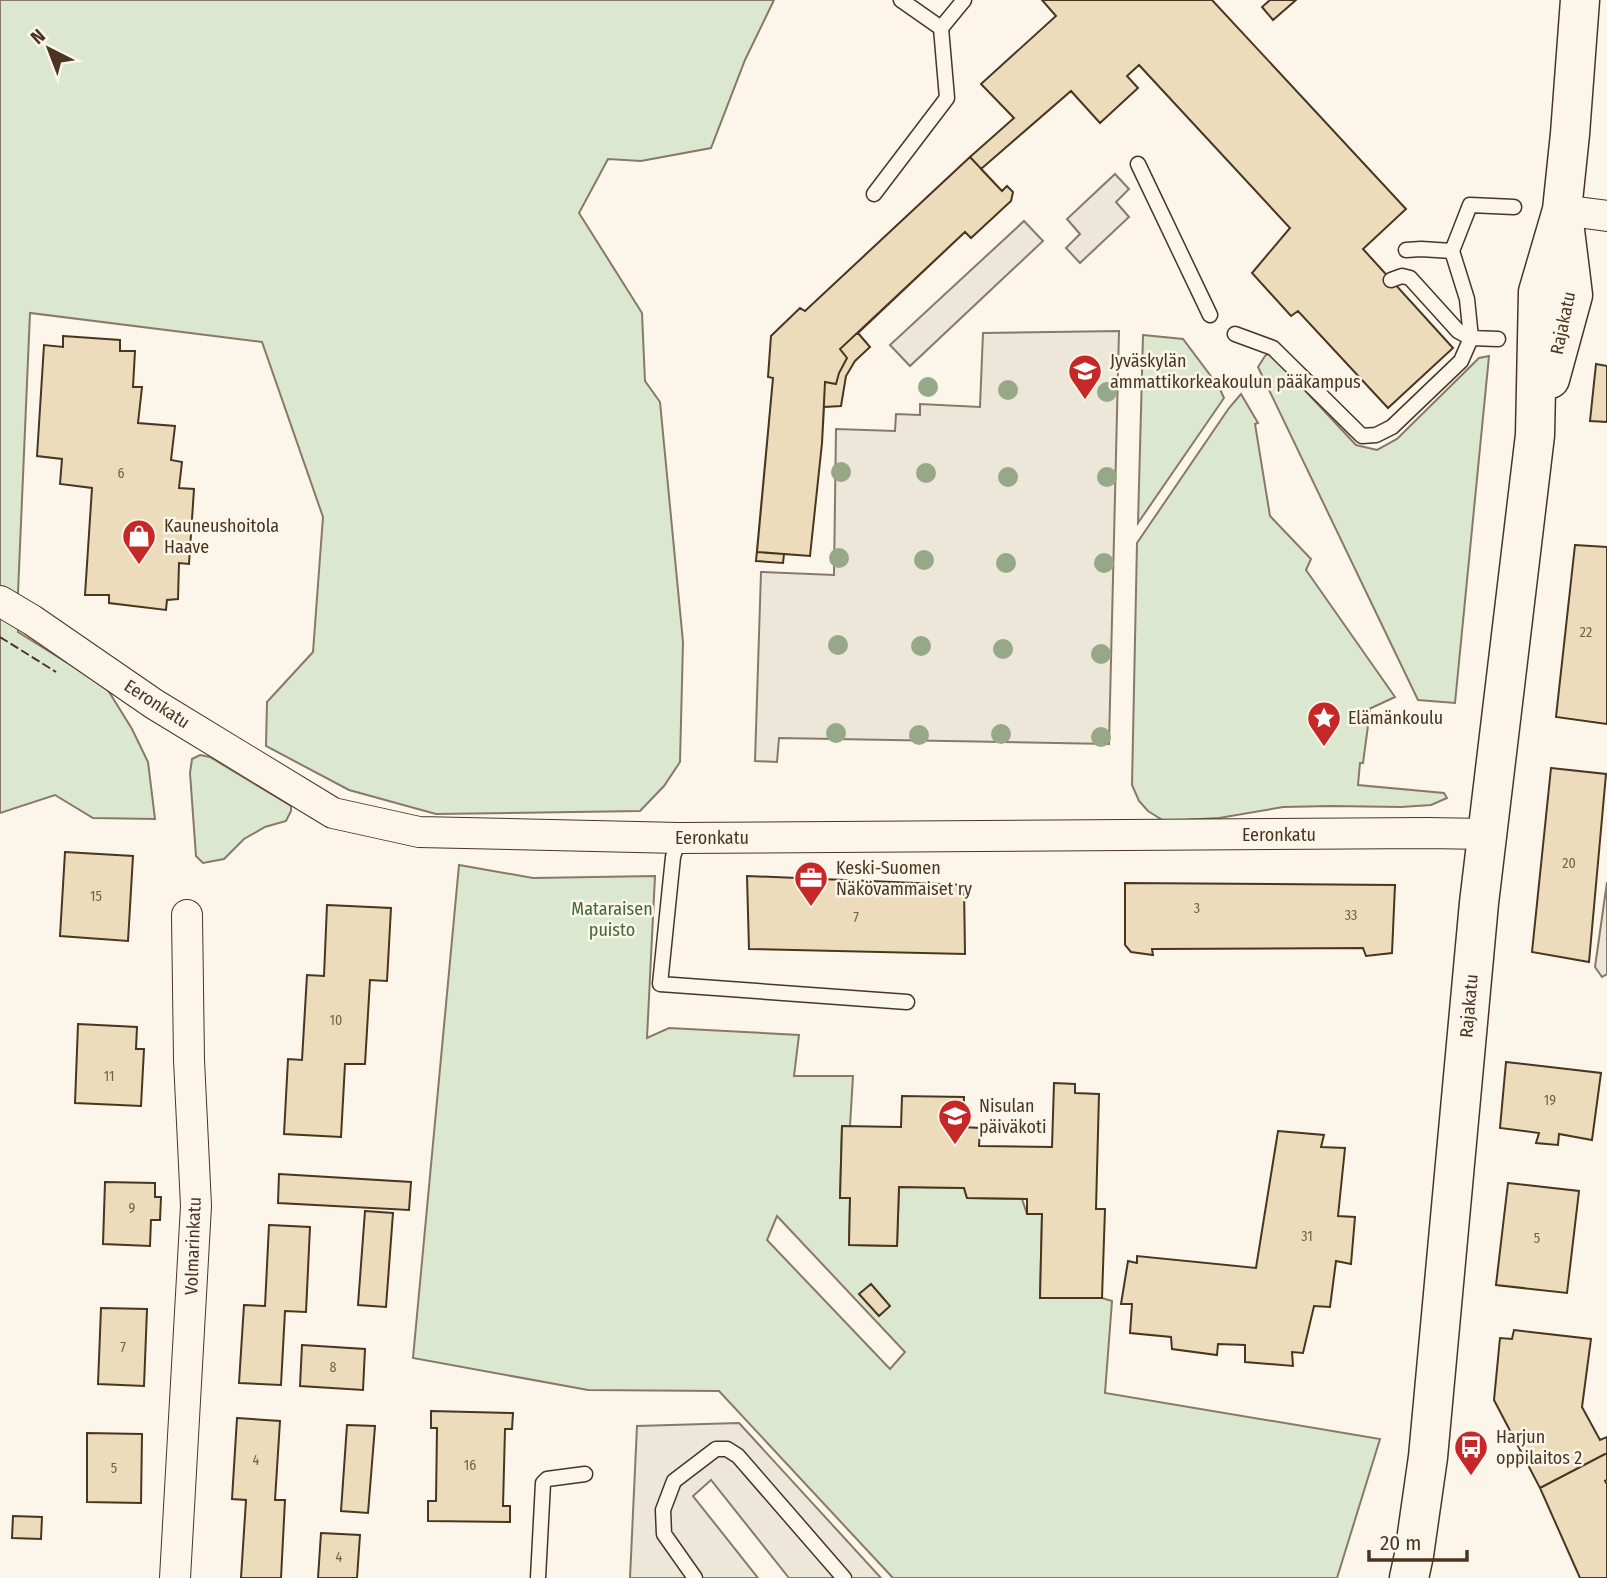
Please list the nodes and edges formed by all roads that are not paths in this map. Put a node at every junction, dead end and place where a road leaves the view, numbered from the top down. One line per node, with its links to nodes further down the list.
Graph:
1 (901, 0): 4 (lane)
2 (964, 0): 4 (lane)
3 (1580, 0): 8 (main road, Rajakatu)
4 (942, 28): 6 (lane)
5 (1138, 164): 13 (lane)
6 (874, 194)
7 (1514, 208): 11 (lane)
8 (1562, 210): 9 (street); 18 (main road, Rajakatu)
9 (1607, 216)
10 (1406, 250): 11 (lane)
11 (1452, 251): 15 (lane)
12 (1391, 280): 15 (lane)
13 (1210, 315)
14 (1235, 334): 15 (lane)
15 (1471, 338): 16 (lane)
16 (1498, 339)
17 (0, 601): 19 (street, Eeronkatu)
18 (1487, 834): 19 (street, Eeronkatu); 27 (main road, Rajakatu)
19 (679, 838): 21 (lane)
20 (187, 915): 23 (street, Volmarinkatu)
21 (907, 1002)
22 (585, 1474): 24 (lane)
23 (175, 1578)
24 (538, 1578)
25 (695, 1578): 26 (lane)
26 (844, 1578)
27 (1409, 1578)

